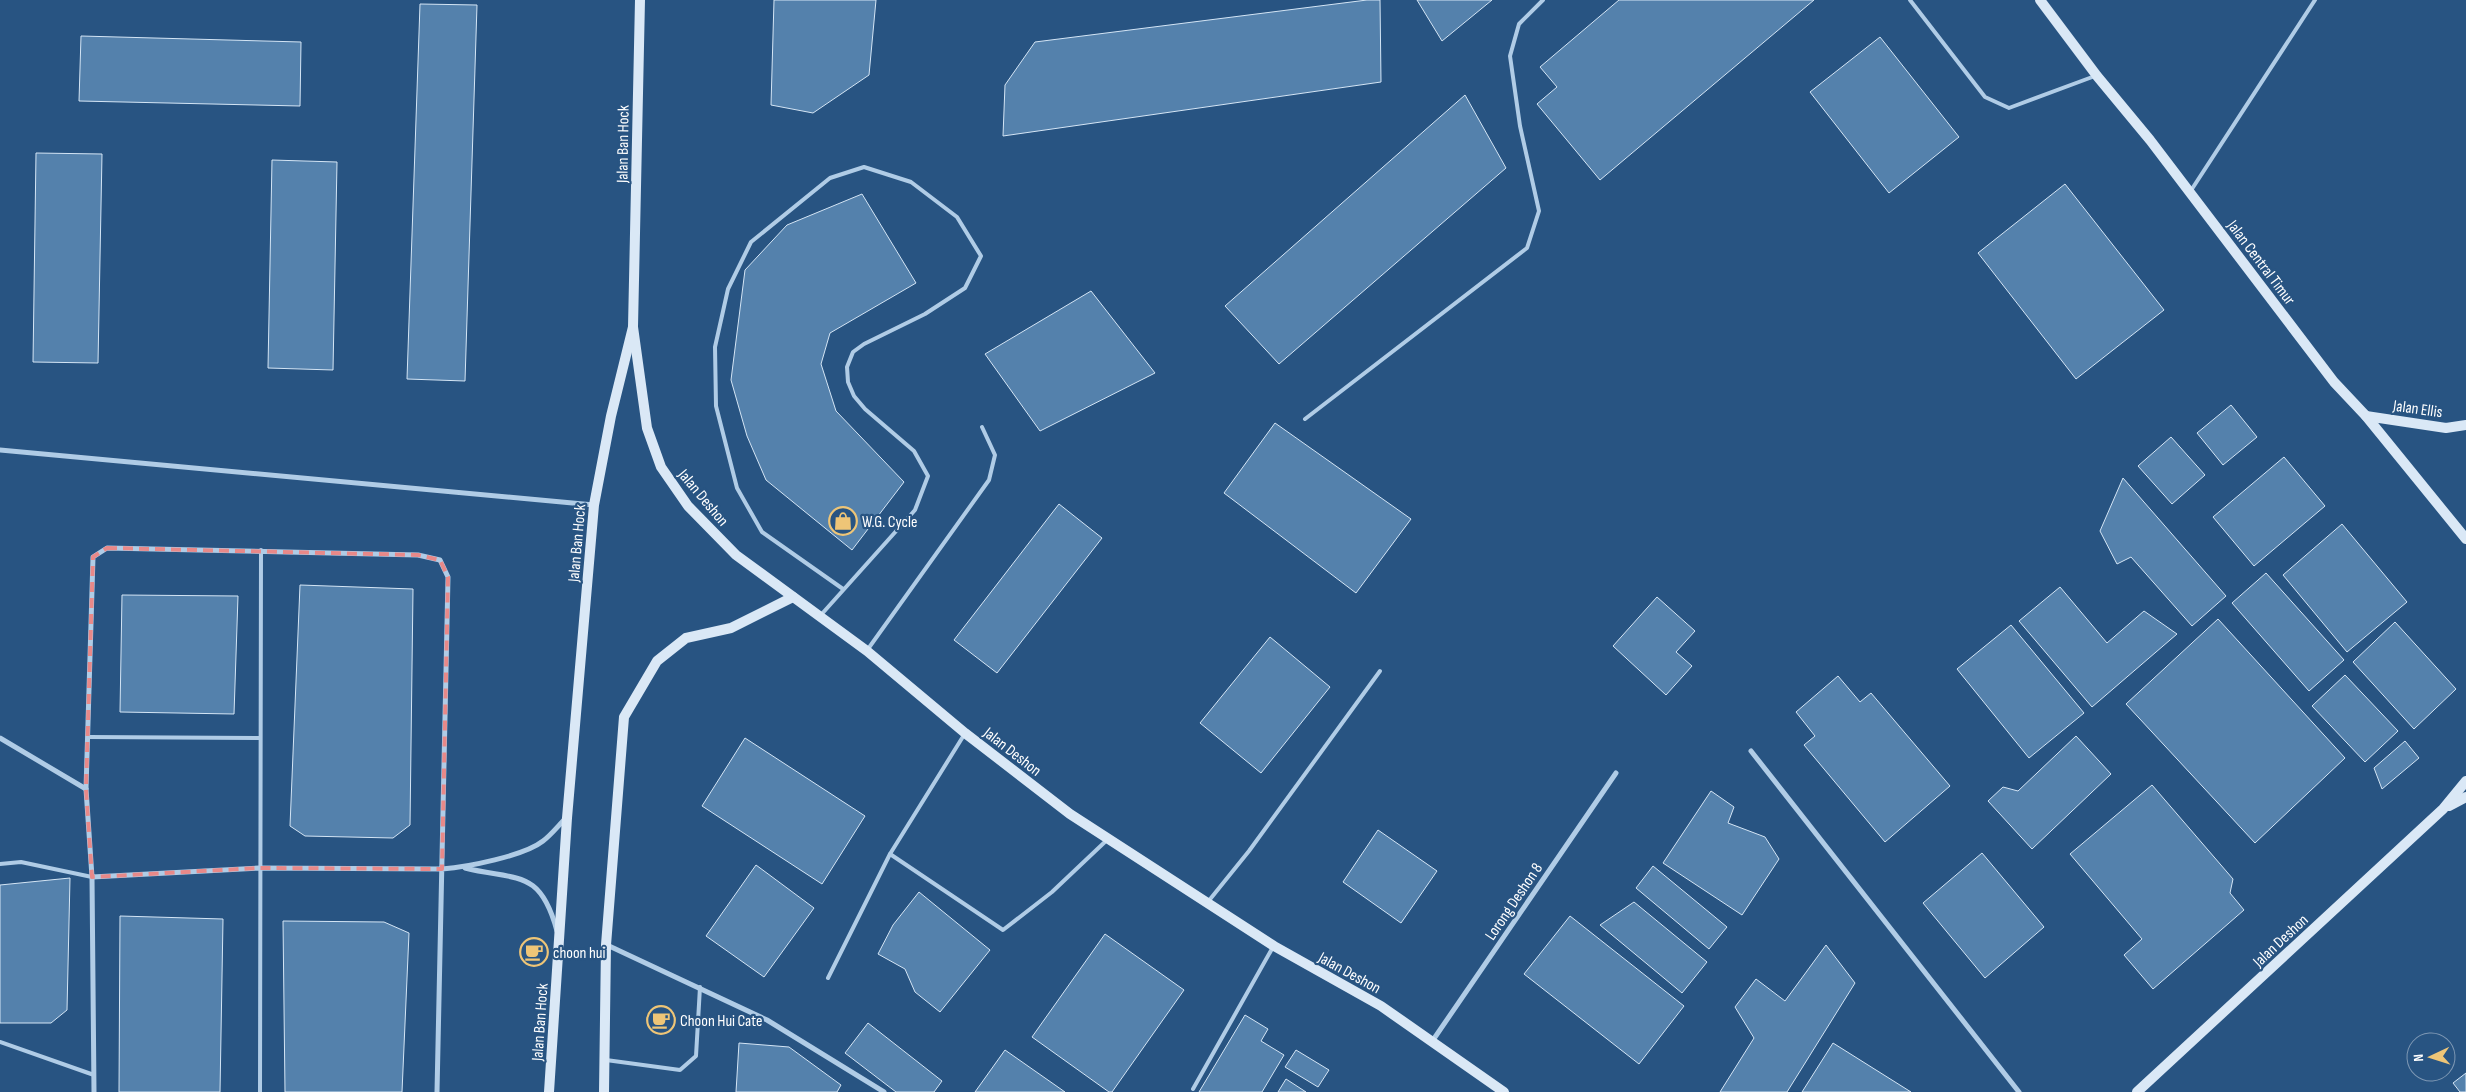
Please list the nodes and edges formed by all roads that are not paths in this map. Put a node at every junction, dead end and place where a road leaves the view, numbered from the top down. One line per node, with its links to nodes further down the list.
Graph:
1 (640, 0): 8 (main road, Jalan Ban Hock)
2 (1543, 0): 10 (lane)
3 (1910, 0): 6 (lane)
4 (2040, 0): 6 (main road, Jalan Central Timur)
5 (2315, 0): 7 (lane)
6 (2097, 76): 7 (main road, Jalan Central Timur)
7 (2190, 192): 9 (main road, Jalan Central Timur)
8 (633, 327): 14 (main road, Jalan Ban Hock); 18 (main road, Jalan Deshon)
9 (2366, 416): 11 (main road, Jalan Ellis); 15 (main road, Jalan Central Timur)
10 (1305, 418)
11 (2466, 425)
12 (982, 428): 20 (lane)
13 (0, 450): 14 (street)
14 (594, 505): 32 (main road, Jalan Ban Hock)
15 (2466, 539)
16 (262, 550): 23 (street); 25 (lane); 38 (street)
17 (842, 588): 17 (lane); 19 (lane)
18 (793, 598): 19 (main road, Jalan Deshon); 42 (main road)
19 (820, 616): 20 (main road, Jalan Deshon)
20 (867, 651): 22 (main road, Jalan Deshon)
21 (1380, 671): 40 (lane)
22 (965, 733): 33 (main road, Jalan Deshon); 34 (lane)
23 (89, 737): 25 (lane); 29 (street)
24 (0, 738): 29 (street)
25 (260, 738): 37 (lane)
26 (1751, 751): 58 (street)
27 (1616, 773): 47 (street, Lorong Deshon 8)
28 (2466, 781): 31 (main road)
29 (86, 789): 39 (street)
30 (2466, 797): 31 (main road)
31 (2443, 809): 59 (main road, Jalan Deshon)
32 (567, 818): 36 (street); 41 (main road, Jalan Ban Hock)
33 (1108, 839): 34 (lane); 40 (main road, Jalan Deshon)
34 (890, 854): 44 (lane)
35 (0, 864): 39 (lane)
36 (463, 867): 38 (street); 41 (street)
37 (259, 868): 38 (street); 39 (street); 52 (lane)
38 (442, 868): 53 (street)
39 (92, 877): 49 (street)
40 (1208, 903): 43 (main road, Jalan Deshon)
41 (559, 938): 54 (main road, Jalan Ban Hock)
42 (606, 945): 45 (street); 48 (main road)
43 (1274, 946): 47 (main road, Jalan Deshon); 50 (lane)
44 (828, 978)
45 (700, 987): 48 (lane); 56 (street)
46 (0, 1042): 49 (lane)
47 (1431, 1043): 57 (main road, Jalan Deshon)
48 (605, 1060): 55 (main road)
49 (94, 1075): 51 (street)
50 (1192, 1089)
51 (94, 1092)
52 (260, 1092)
53 (437, 1092)
54 (549, 1092)
55 (604, 1092)
56 (884, 1092)
57 (1504, 1092)
58 (2019, 1092)
59 (2137, 1092)

